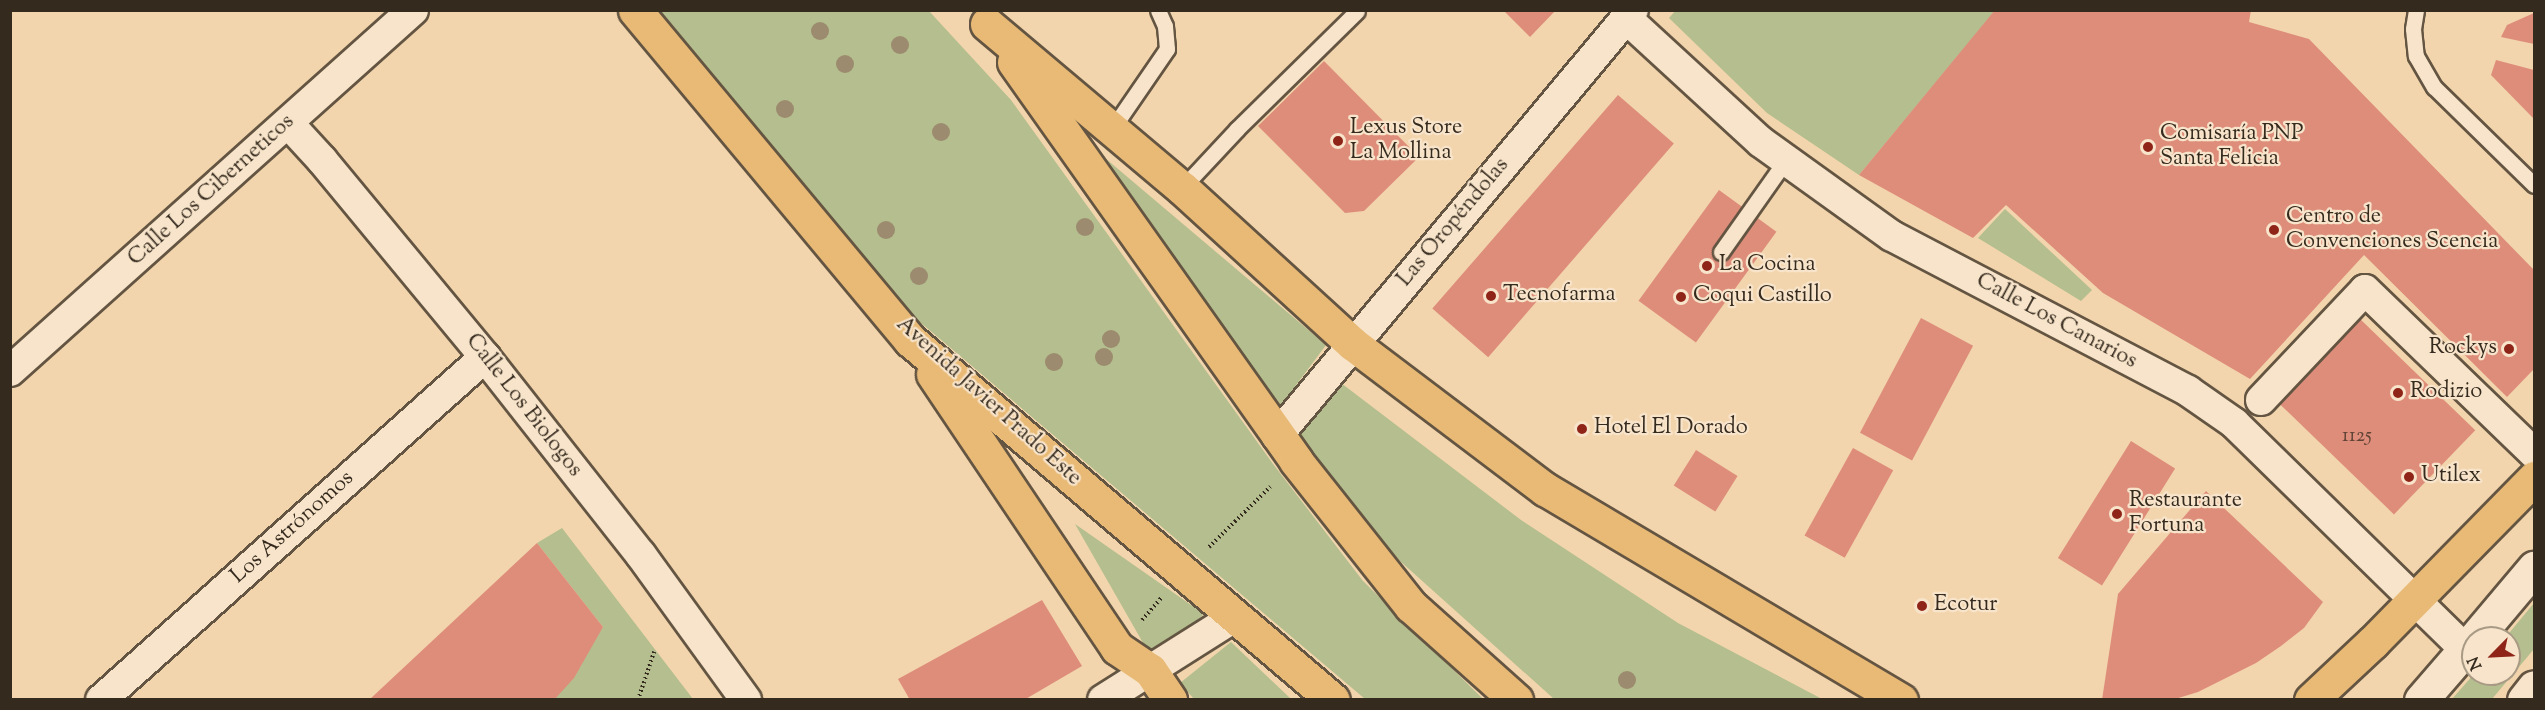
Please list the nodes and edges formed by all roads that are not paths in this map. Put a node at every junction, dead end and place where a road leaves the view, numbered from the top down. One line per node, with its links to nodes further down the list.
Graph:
1 (413, 10): 8 (street, Calle Los Ciberneticos)
2 (635, 10): 14 (main road, Avenida Javier Prado Este)
3 (1158, 10): 9 (lane)
4 (1357, 10): 12 (lane)
5 (2416, 10): 11 (lane)
6 (1629, 14): 10 (street, Calle Los Canarios); 15 (street, Las Oropéndolas)
7 (980, 17): 9 (main road); 19 (main road)
8 (288, 123): 16 (street, Calle Los Biologos); 17 (street, Calle Los Ciberneticos)
9 (1112, 129): 12 (main road)
10 (1786, 160): 13 (lane); 23 (street, Calle Los Canarios)
11 (2535, 185)
12 (1182, 188): 15 (main road)
13 (1721, 252)
14 (910, 340): 24 (main road, Avenida Javier Prado Este); 28 (main road)
15 (1353, 344): 19 (street, Las Oropéndolas); 36 (main road)
16 (485, 357): 30 (street, Los Astrónomos); 31 (street, Calle Los Biologos)
17 (10, 371)
18 (2261, 400): 20 (street)
19 (1277, 436): 35 (main road)
20 (2535, 453)
21 (2535, 478): 23 (main road)
22 (2535, 568): 25 (main road)
23 (2416, 598): 26 (street, Calle Los Canarios); 37 (main road)
24 (1236, 616): 28 (street); 34 (main road, Avenida Javier Prado Este)
25 (2486, 626)
26 (2461, 635)
27 (2461, 654): 38 (main road)
28 (1150, 670): 32 (street); 33 (main road)
29 (2535, 687): 39 (main road)
30 (101, 699)
31 (746, 699)
32 (1103, 699)
33 (1170, 699)
34 (1333, 699)
35 (1516, 699)
36 (1901, 699)
37 (2311, 699)
38 (2421, 699)
39 (2524, 699)

